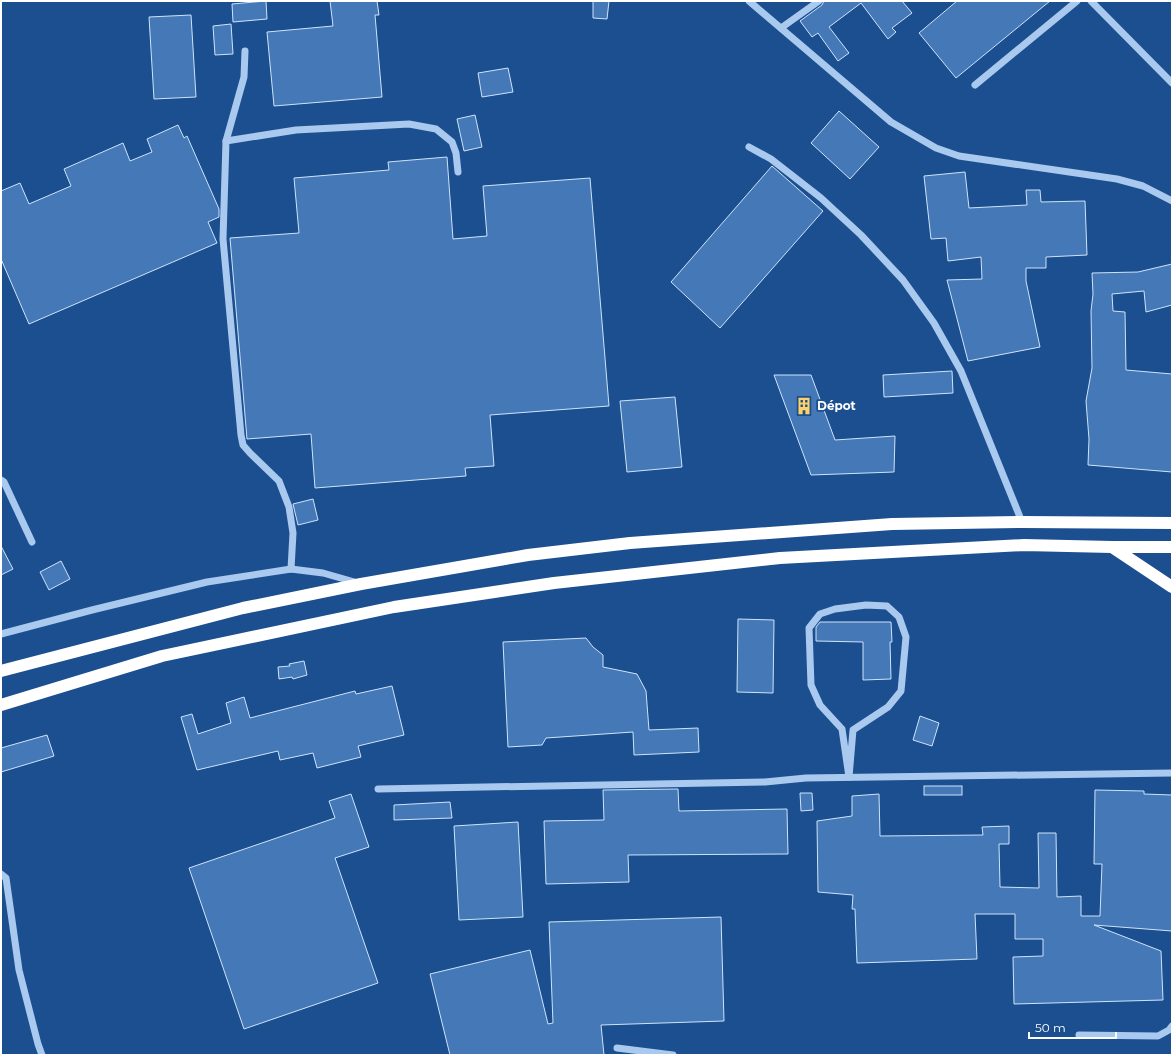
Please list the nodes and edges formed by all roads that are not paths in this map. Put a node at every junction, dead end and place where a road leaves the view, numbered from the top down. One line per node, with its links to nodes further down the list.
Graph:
1 (749, 1): 5 (street)
2 (819, 1): 5 (street)
3 (1077, 1): 8 (street)
4 (1091, 1): 7 (street)
5 (781, 28): 12 (street)
6 (245, 51): 9 (street)
7 (1172, 83)
8 (975, 85)
9 (226, 141): 11 (street); 19 (street)
10 (749, 146): 14 (street)
11 (458, 172)
12 (1172, 200)
13 (1, 480): 16 (street)
14 (1022, 522): 15 (highway); 20 (highway)
15 (1172, 523)
16 (32, 542)
17 (1172, 546): 18 (highway)
18 (1112, 547): 21 (highway); 24 (highway)
19 (291, 568): 20 (street); 22 (street)
20 (361, 584): 23 (highway)
21 (1172, 586)
22 (1, 634)
23 (1, 671)
24 (1, 705)
25 (1172, 773): 26 (street)
26 (849, 777): 26 (street); 27 (street)
27 (378, 789)
28 (1, 874): 32 (street)
29 (1172, 1026): 30 (street)
30 (1079, 1035)
31 (617, 1048): 33 (street)
32 (42, 1055)
33 (673, 1055)

